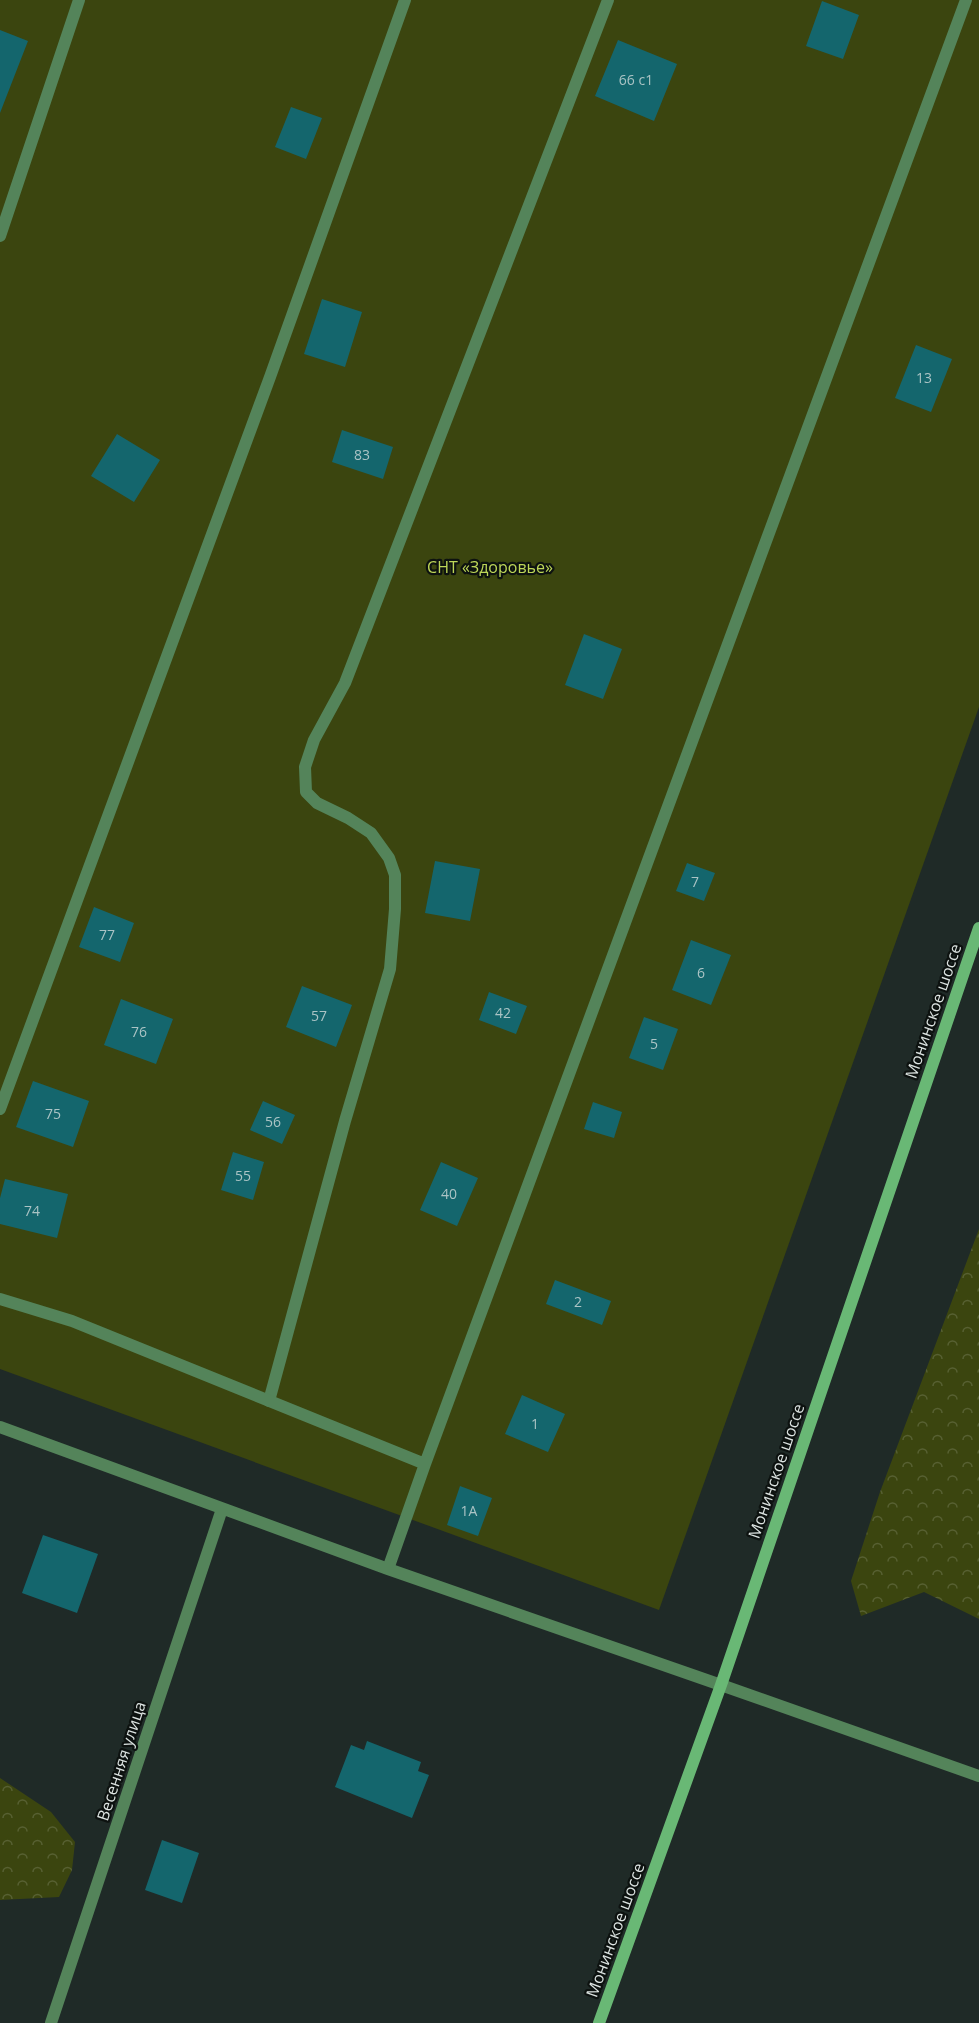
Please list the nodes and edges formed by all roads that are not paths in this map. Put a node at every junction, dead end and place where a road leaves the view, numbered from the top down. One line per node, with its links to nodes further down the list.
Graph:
1 (79, 0): 6 (street)
2 (405, 0): 9 (street)
3 (608, 0): 11 (street)
4 (966, 0): 13 (street)
5 (0, 194): 6 (street)
6 (13, 198): 7 (street)
7 (0, 236)
8 (979, 928): 16 (main road, Монинское шоссе)
9 (0, 1109)
10 (0, 1299): 11 (street)
11 (269, 1401): 13 (street)
12 (0, 1427): 14 (street)
13 (425, 1464): 15 (street)
14 (222, 1509): 15 (street); 18 (street, Весенняя улица)
15 (388, 1569): 16 (street)
16 (721, 1685): 17 (street); 19 (main road, Монинское шоссе)
17 (979, 1776)
18 (51, 2023)
19 (599, 2023)

